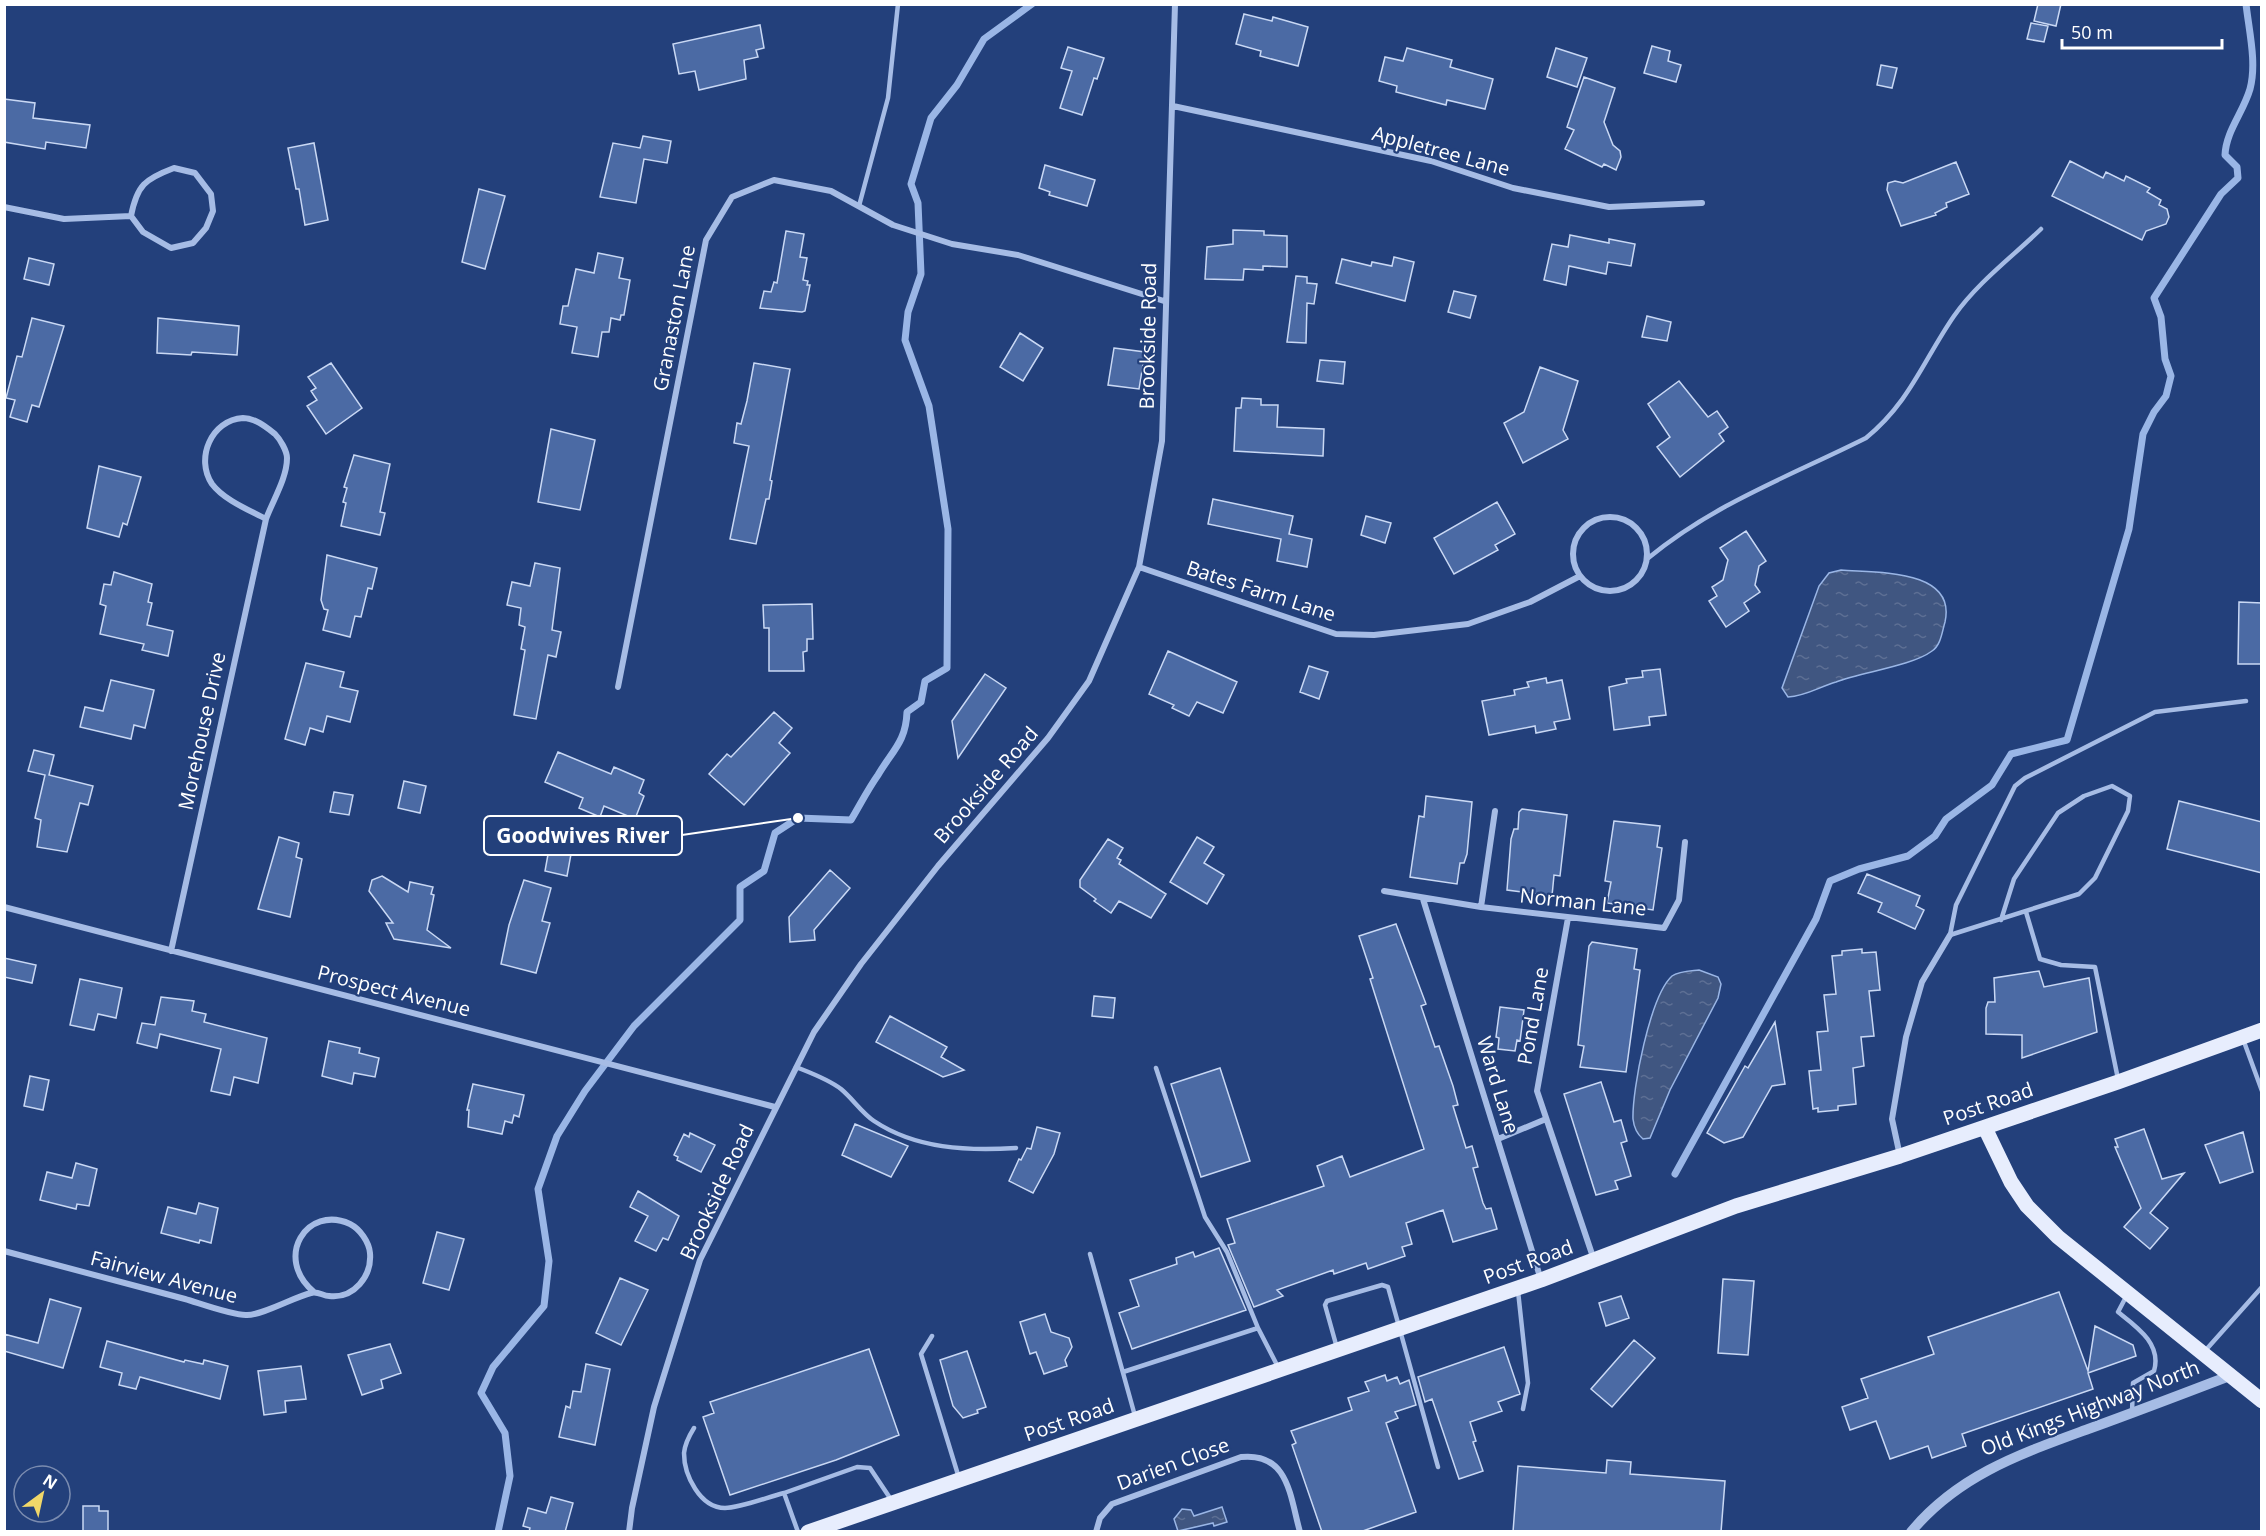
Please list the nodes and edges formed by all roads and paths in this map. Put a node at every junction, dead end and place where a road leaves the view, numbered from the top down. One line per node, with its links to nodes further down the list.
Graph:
1 (898, 4): 5 (lane)
2 (1175, 4): 3 (street, Brookside Road)
3 (1173, 106): 4 (street, Appletree Lane); 9 (street, Brookside Road)
4 (1702, 203)
5 (859, 206): 9 (street, Granaston Lane); 14 (street, Granaston Lane)
6 (4, 207): 7 (street)
7 (131, 216): 7 (street)
8 (2041, 229): 11 (lane)
9 (1164, 302): 12 (street, Brookside Road)
10 (266, 519): 10 (street, Morehouse Drive); 26 (street, Morehouse Drive)
11 (1647, 559): 13 (street); 13 (street)
12 (1138, 567): 13 (street, Bates Farm Lane); 29 (street, Brookside Road)
13 (1580, 576)
14 (618, 687)
15 (2246, 701): 25 (lane)
16 (1495, 811): 21 (street)
17 (1685, 842): 23 (street, Norman Lane)
18 (1384, 891): 19 (street, Norman Lane)
19 (1424, 899): 21 (street, Norman Lane); 36 (street, Ward Lane)
20 (4, 907): 26 (street, Prospect Avenue)
21 (1481, 908): 23 (street, Norman Lane)
22 (2026, 912): 24 (lane); 24 (lane); 31 (lane)
23 (1568, 918): 34 (street, Pond Lane)
24 (2001, 920): 25 (lane)
25 (1950, 935): 38 (street)
26 (171, 951): 33 (street, Prospect Avenue)
27 (2262, 1030): 28 (main road, Post Road)
28 (2242, 1036): 31 (main road, Post Road); 32 (lane)
29 (796, 1067): 33 (street, Brookside Road); 37 (lane)
30 (1156, 1068): 47 (lane)
31 (2118, 1082): 35 (main road, Post Road)
32 (2262, 1091)
33 (775, 1107): 64 (street, Brookside Road)
34 (1546, 1119): 36 (street); 41 (street, Pond Lane)
35 (1985, 1128): 38 (main road, Post Road); 46 (main road, Old Kings Highway North)
36 (1497, 1139): 42 (street, Ward Lane)
37 (1016, 1148)
38 (1900, 1156): 41 (main road, Post Road)
39 (4, 1251): 45 (street, Fairview Avenue)
40 (1090, 1254): 53 (lane)
41 (1594, 1260): 42 (main road, Post Road)
42 (1541, 1280): 44 (main road, Post Road)
43 (2262, 1287): 51 (lane)
44 (1517, 1288): 48 (main road, Post Road); 56 (lane)
45 (314, 1292): 45 (street, Fairview Avenue)
46 (2128, 1293): 51 (main road, Old Kings Highway North); 57 (lane)
47 (1258, 1328): 52 (lane); 53 (lane)
48 (1398, 1329): 50 (main road, Post Road); 50 (lane); 60 (lane)
49 (932, 1336): 61 (lane)
50 (1337, 1350): 52 (main road, Post Road)
51 (2204, 1352): 54 (main road, Old Kings Highway North)
52 (1280, 1370): 58 (main road, Post Road)
53 (1123, 1372): 58 (lane)
54 (2232, 1375): 55 (main road, Old Kings Highway North); 57 (street, Old Kings Highway North)
55 (2262, 1401)
56 (1523, 1409)
57 (2132, 1413): 69 (street, Old Kings Highway North)
58 (1136, 1418): 61 (main road, Post Road)
59 (694, 1428): 62 (lane)
60 (1438, 1467)
61 (960, 1480): 63 (main road, Post Road)
62 (784, 1493): 63 (lane); 65 (lane)
63 (894, 1503): 66 (main road, Post Road)
64 (629, 1532)
65 (798, 1532)
66 (808, 1532)
67 (1096, 1532): 68 (street, Darien Close)
68 (1300, 1532)
69 (1911, 1532)

